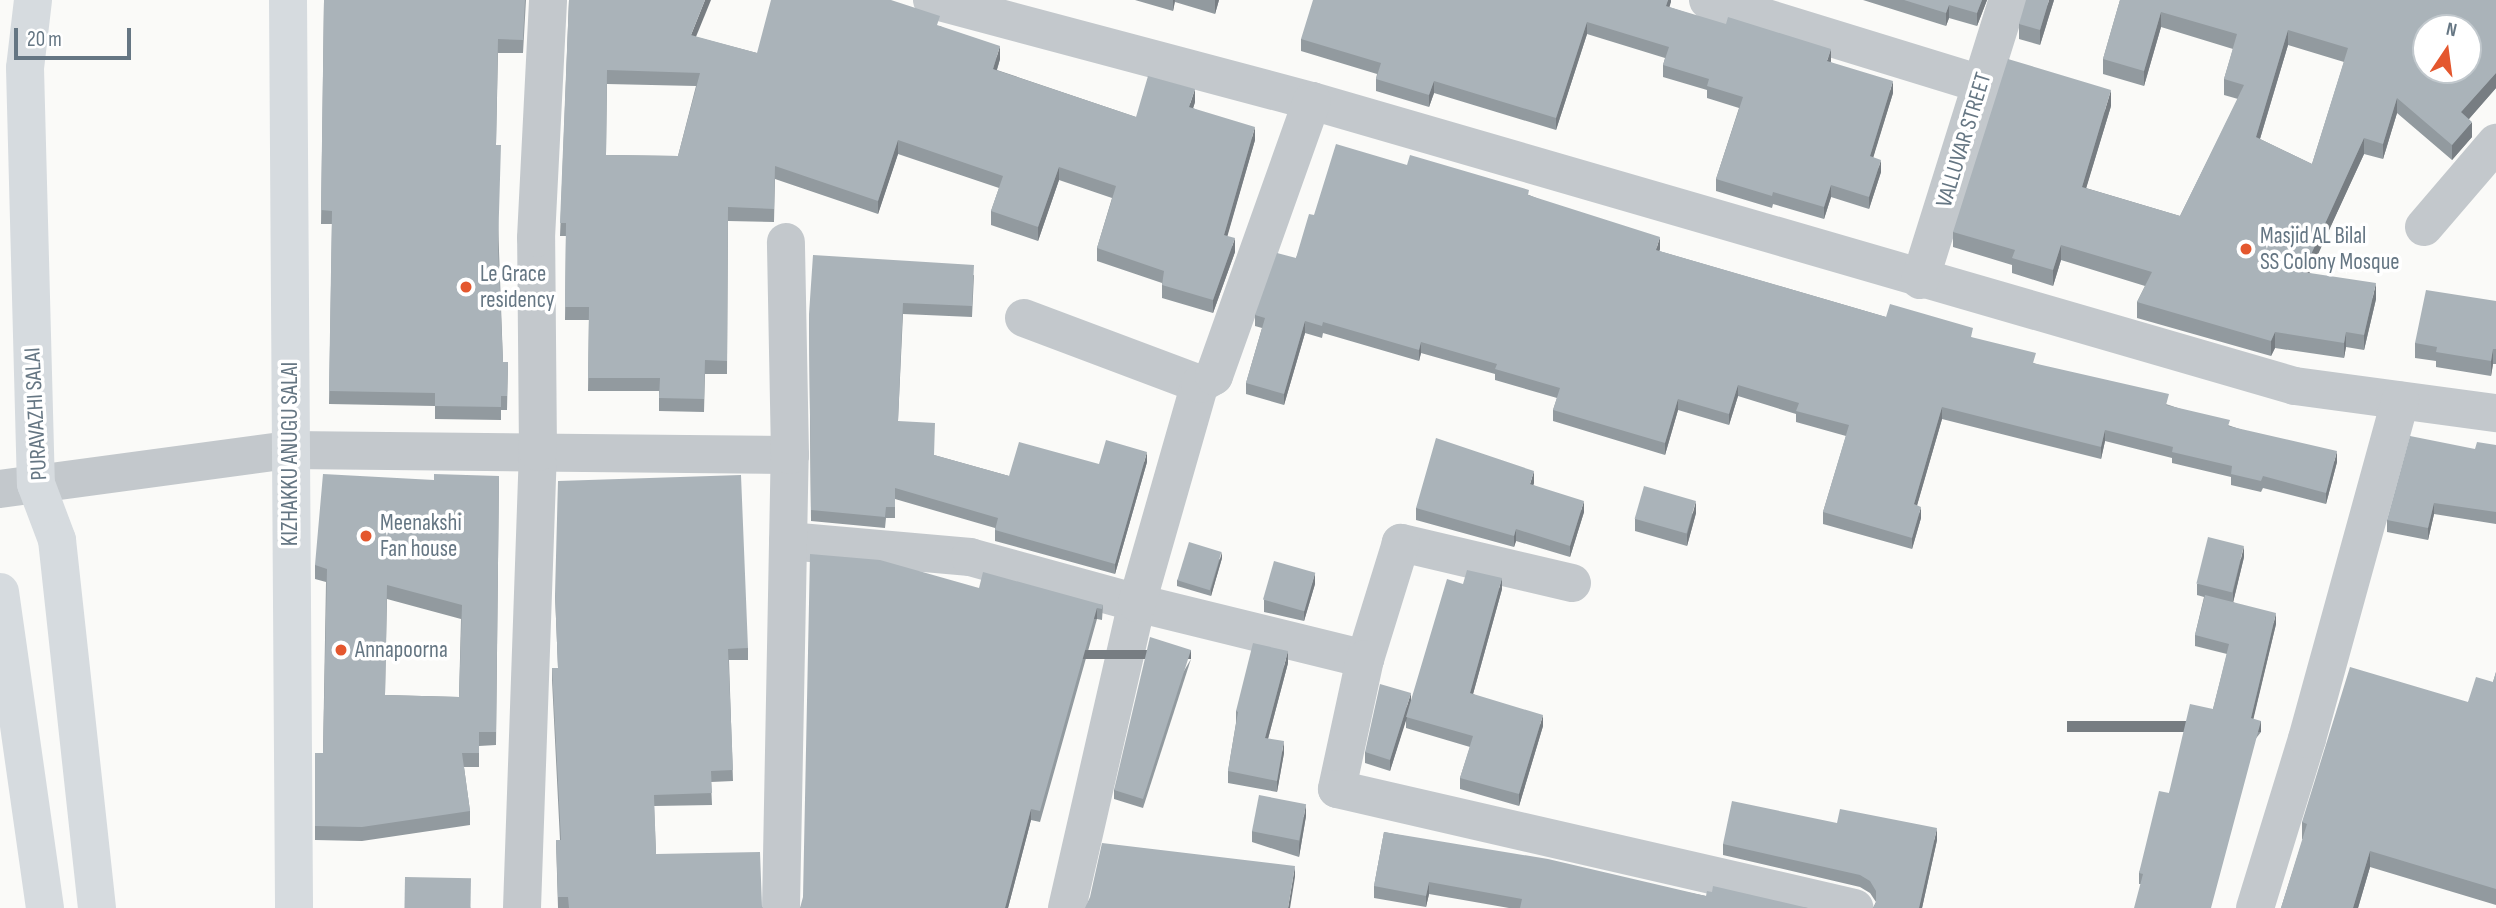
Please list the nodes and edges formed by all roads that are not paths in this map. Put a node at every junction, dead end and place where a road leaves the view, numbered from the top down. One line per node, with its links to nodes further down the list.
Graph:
1 (33, 0): 20 (main road, PURAVAZHI SALAI)
2 (288, 0): 17 (main road, KIZHAKKU ANUGU SALAI)
3 (548, 0): 18 (street)
4 (932, 0): 8 (street)
5 (1709, 0): 7 (street)
6 (2008, 0): 7 (street, VALLUVAR STREET)
7 (1981, 84): 12 (street, VALLUVAR STREET)
8 (1312, 101): 12 (street); 14 (street)
9 (2496, 143): 10 (street)
10 (2424, 227)
11 (786, 242): 19 (street)
12 (1920, 280): 15 (street)
13 (1024, 318): 14 (street)
14 (1200, 384): 24 (street)
15 (2400, 401): 16 (street); 33 (street)
16 (2496, 413)
17 (289, 450): 18 (street); 20 (street); 28 (main road, KIZHAKKU ANUGU SALAI)
18 (538, 452): 19 (street); 29 (street)
19 (790, 455): 21 (street)
20 (18, 487): 27 (main road, PURAVAZHI SALAI)
21 (788, 541): 24 (street); 30 (street)
22 (1572, 583): 25 (street)
23 (0, 592): 26 (main road)
24 (1137, 603): 25 (street); 31 (street)
25 (1365, 659): 32 (street)
26 (45, 908)
27 (97, 908)
28 (294, 908)
29 (522, 908)
30 (780, 908)
31 (1067, 908)
32 (1855, 908)
33 (2255, 908)

